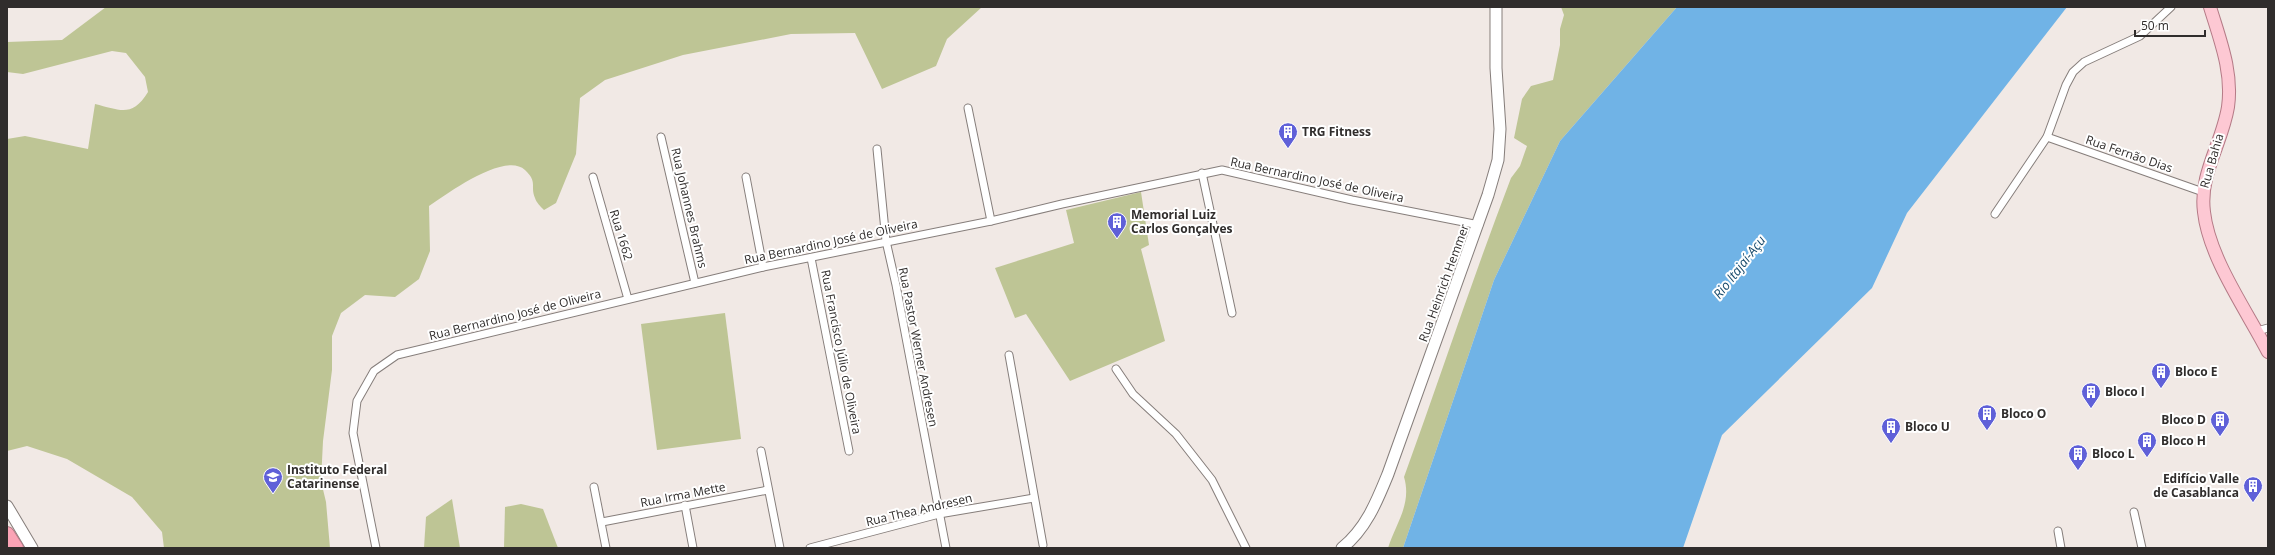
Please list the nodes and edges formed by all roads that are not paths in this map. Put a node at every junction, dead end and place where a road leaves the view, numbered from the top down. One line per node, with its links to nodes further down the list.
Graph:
1 (1496, 7): 14 (street, Rua Heinrich Hemmer)
2 (2171, 7): 6 (street)
3 (2210, 7): 11 (main road, Rua Bahia)
4 (968, 108): 13 (street)
5 (662, 137): 18 (street, Rua Johannes Brahms)
6 (2047, 137): 11 (street, Rua Fernão Dias); 12 (street)
7 (877, 149): 15 (street, Rua Pastor Werner Andresen)
8 (1202, 173): 13 (street, Rua Bernardino José de Oliveira); 14 (street, Rua Bernardino José de Oliveira); 20 (street)
9 (593, 177): 19 (street, Rua 1662)
10 (746, 177): 17 (street)
11 (2203, 192): 21 (main road, Rua Bahia)
12 (1995, 214)
13 (992, 221): 15 (street, Rua Bernardino José de Oliveira)
14 (1479, 225): 47 (street, Rua Heinrich Hemmer)
15 (886, 241): 16 (street, Rua Bernardino José de Oliveira); 33 (street, Rua Pastor Werner Andresen)
16 (811, 258): 17 (street, Rua Bernardino José de Oliveira); 26 (street, Rua Francisco Júlio de Oliveira)
17 (763, 267): 18 (street, Rua Bernardino José de Oliveira)
18 (695, 283): 19 (street, Rua Bernardino José de Oliveira)
19 (628, 299): 40 (street, Rua Bernardino José de Oliveira)
20 (1232, 314)
21 (2263, 330): 22 (main road, Rua Bahia)
22 (2268, 352)
23 (1009, 355): 29 (street)
24 (1116, 369): 46 (street)
25 (761, 451): 28 (street)
26 (849, 451)
27 (594, 487): 34 (street)
28 (768, 490): 30 (street, Rua Irma Mette); 43 (street)
29 (1034, 498): 33 (street, Rua Thea Andresen); 37 (street)
30 (685, 505): 34 (street, Rua Irma Mette); 42 (street)
31 (7, 506): 39 (street)
32 (2134, 512): 49 (street)
33 (939, 514): 44 (street, Rua Thea Andresen); 45 (street, Rua Pastor Werner Andresen)
34 (602, 522): 41 (street)
35 (2058, 531): 48 (street)
36 (7, 534): 38 (highway)
37 (1043, 546)
38 (16, 548)
39 (32, 548)
40 (376, 548)
41 (606, 548)
42 (693, 548)
43 (780, 548)
44 (810, 548)
45 (946, 548)
46 (1246, 548)
47 (1342, 548)
48 (2061, 548)
49 (2142, 548)

